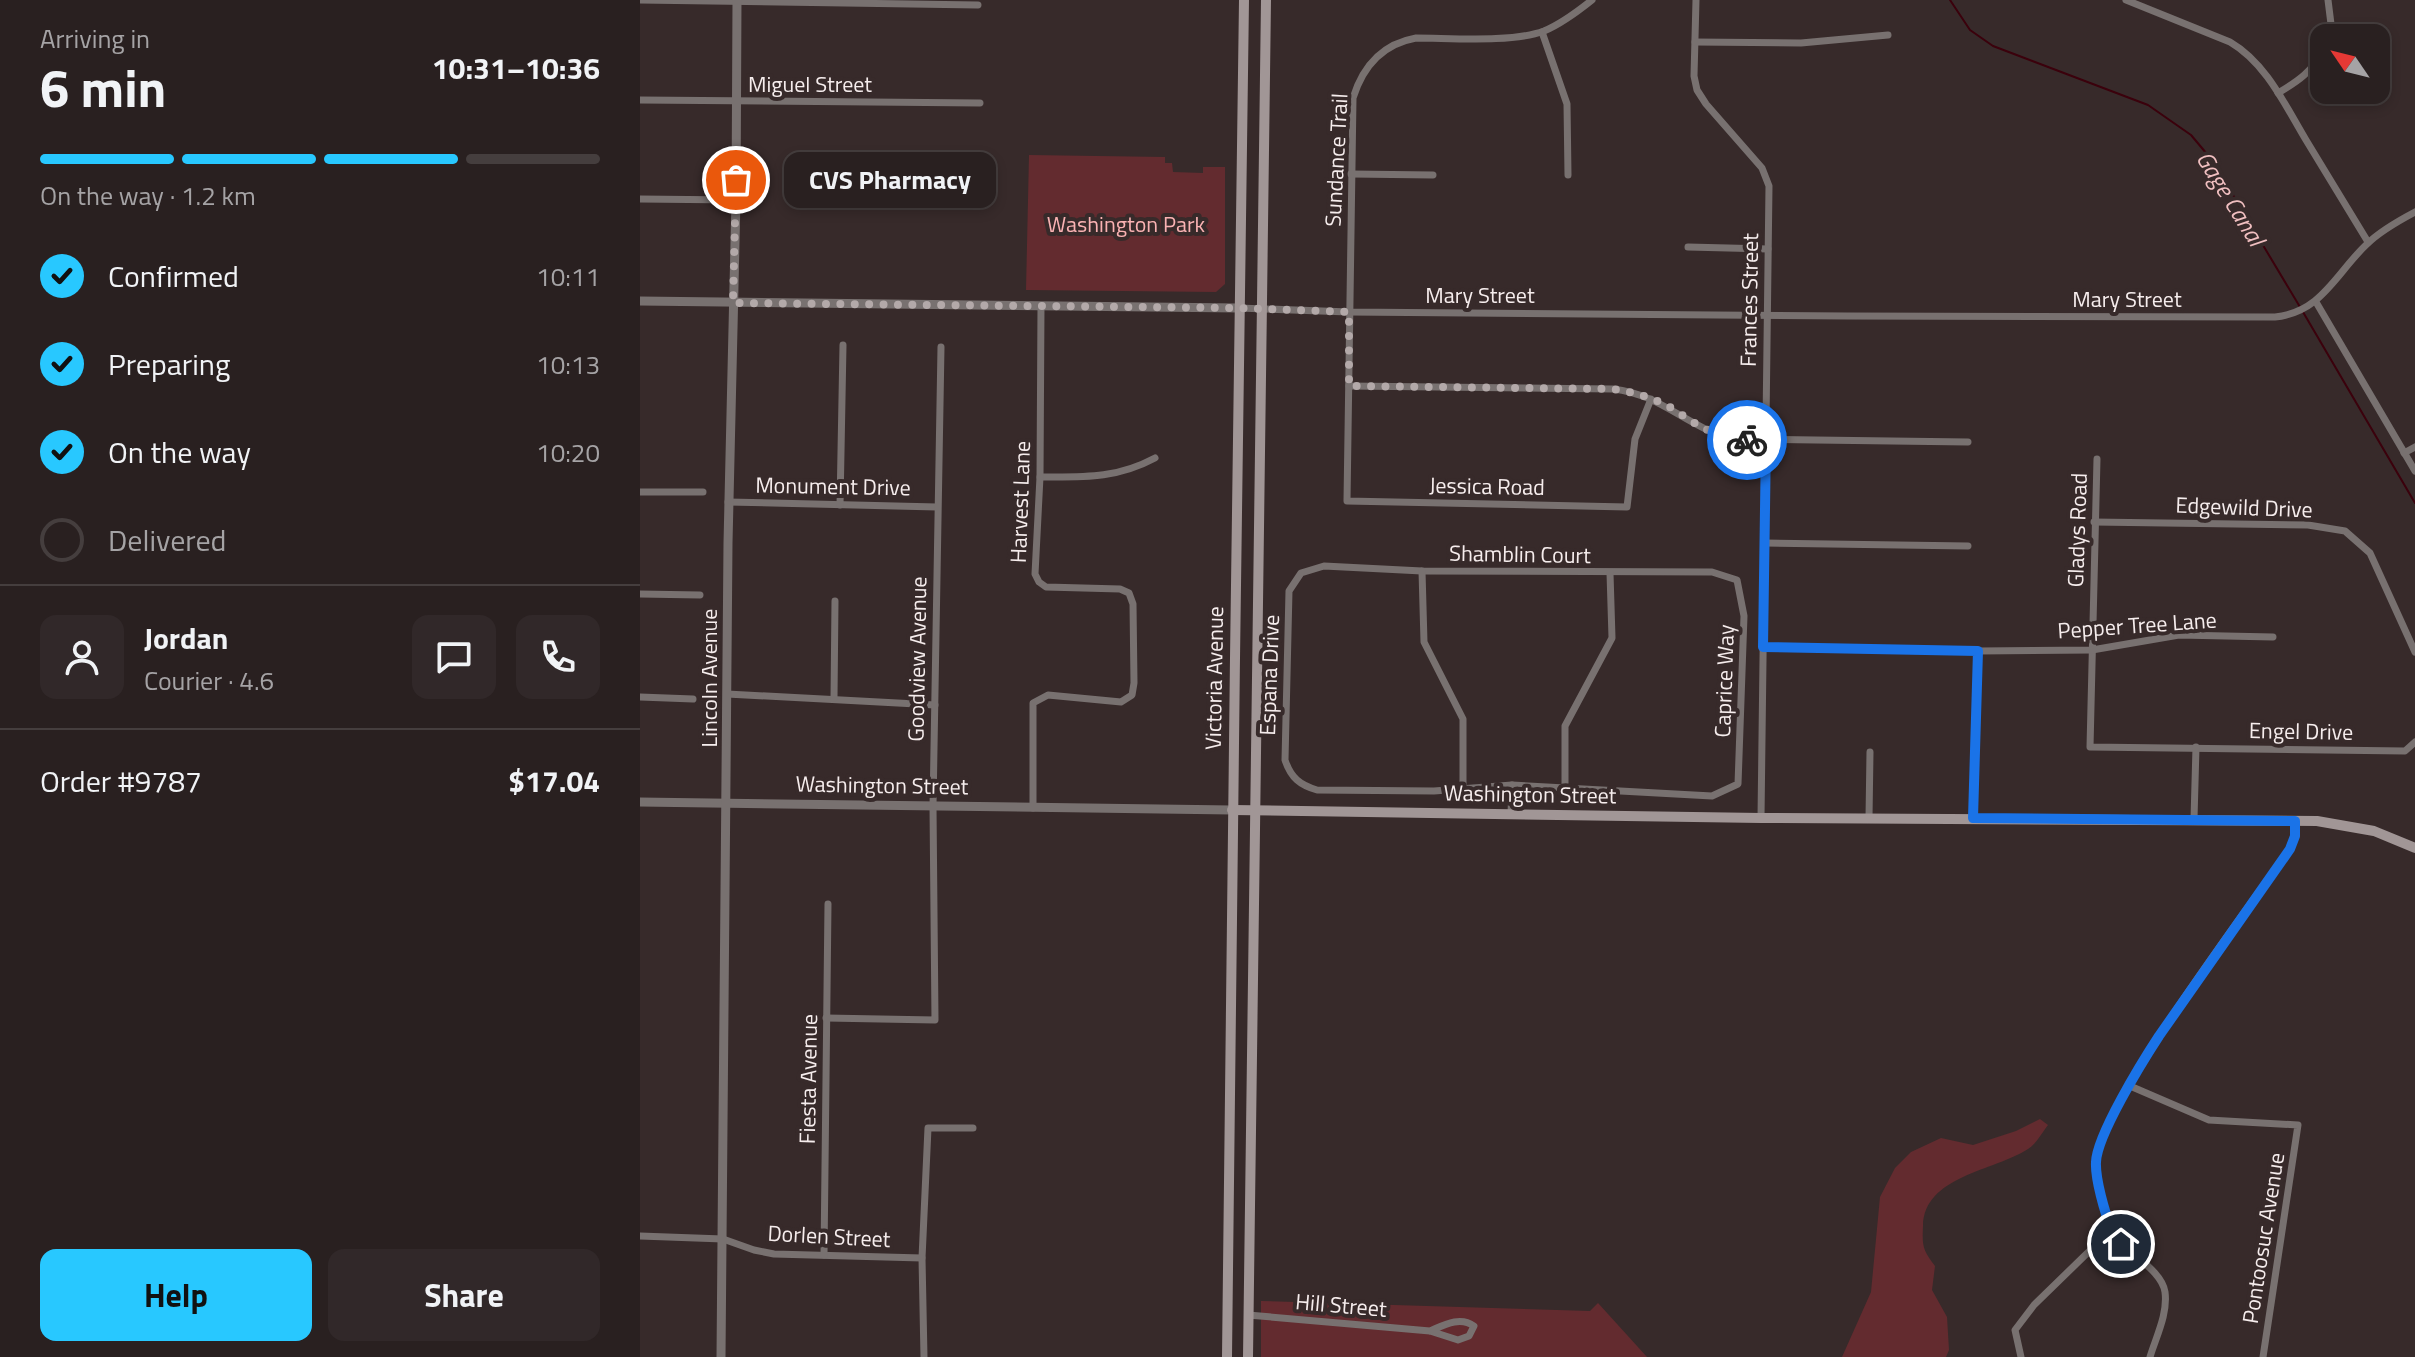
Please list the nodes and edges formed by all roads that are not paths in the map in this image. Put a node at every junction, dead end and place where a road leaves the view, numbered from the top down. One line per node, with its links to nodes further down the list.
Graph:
1 (640, 0): 8 (street)
2 (1244, 0): 32 (main road, Victoria Avenue)
3 (1266, 0): 33 (main road, Victoria Avenue)
4 (1592, 0): 11 (street, Sundance Trail)
5 (1696, 0): 13 (street, Frances Street)
6 (2126, 0): 15 (street)
7 (2328, 0): 10 (street)
8 (737, 1): 9 (street); 17 (street, Lincoln Avenue)
9 (978, 5)
10 (2331, 24)
11 (1542, 32): 19 (street, Sundance Trail); 21 (street)
12 (1888, 35): 13 (street)
13 (1695, 42): 27 (street, Frances Street)
14 (2310, 71): 15 (street)
15 (2278, 93): 25 (street)
16 (640, 100): 17 (street, Miguel Street)
17 (736, 102): 18 (street, Miguel Street); 23 (street, Lincoln Avenue)
18 (980, 103)
19 (1351, 174): 20 (street); 34 (street, Sundance Trail)
20 (1433, 175)
21 (1568, 175)
22 (640, 199): 23 (street)
23 (736, 200): 29 (street, Lincoln Avenue)
24 (2415, 212): 25 (street)
25 (2368, 242): 30 (street)
26 (1688, 247): 27 (street)
27 (1768, 249): 35 (street, Frances Street)
28 (640, 301): 29 (street, Mary Street)
29 (733, 303): 31 (street, Mary Street); 51 (street, Lincoln Avenue)
30 (2312, 304): 35 (street, Mary Street); 43 (street)
31 (1041, 306): 32 (street, Mary Street); 47 (street, Harvest Lane)
32 (1239, 308): 33 (street, Mary Street); 85 (main road, Victoria Avenue)
33 (1263, 309): 34 (street, Mary Street); 86 (main road, Victoria Avenue)
34 (1349, 312): 35 (street, Mary Street); 38 (street, Sundance Trail)
35 (1768, 315): 40 (street, Frances Street)
36 (843, 345): 52 (street)
37 (941, 347): 53 (street, Goodview Avenue)
38 (1349, 386): 39 (street); 50 (street, Sundance Trail)
39 (1651, 399): 40 (street); 50 (street, Jessica Road)
40 (1766, 440): 41 (street); 55 (street, Frances Street)
41 (1968, 442)
42 (2415, 447): 43 (street)
43 (2404, 453): 46 (street)
44 (1155, 458): 47 (street)
45 (2097, 459): 54 (street, Gladys Road)
46 (2415, 471)
47 (1040, 477): 84 (street, Harvest Lane)
48 (640, 492): 49 (street)
49 (703, 492)
50 (1347, 501)
51 (728, 502): 52 (street, Monument Drive); 69 (street, Lincoln Avenue)
52 (840, 505): 53 (street, Monument Drive)
53 (937, 507): 73 (street, Goodview Avenue)
54 (2094, 522): 66 (street, Gladys Road); 68 (street, Edgewild Drive)
55 (1765, 543): 56 (street); 65 (street, Frances Street)
56 (1968, 546)
57 (1422, 571): 58 (street, Shamblin Court); 59 (street, Shamblin Court); 80 (street)
58 (1301, 573): 80 (street, Espana Drive)
59 (1610, 573): 60 (street, Shamblin Court); 79 (street)
60 (1737, 580): 79 (street, Caprice Way)
61 (640, 594): 62 (street)
62 (700, 595)
63 (835, 601): 71 (street)
64 (2273, 637): 66 (street, Pepper Tree Lane)
65 (1763, 647): 67 (street, Pepper Tree Lane); 88 (street, Frances Street)
66 (2092, 650): 67 (street, Pepper Tree Lane); 75 (street, Gladys Road)
67 (1978, 651): 90 (street)
68 (2415, 652)
69 (727, 694): 71 (street); 82 (street, Lincoln Avenue)
70 (640, 697): 72 (street)
71 (834, 698): 73 (street)
72 (693, 699)
73 (935, 705): 83 (street, Goodview Avenue)
74 (2415, 742): 76 (street, Engel Drive)
75 (2090, 747): 76 (street, Engel Drive)
76 (2196, 747): 91 (street)
77 (1870, 752): 89 (street)
78 (1512, 785): 79 (street); 80 (street); 87 (street)
79 (1565, 787)
80 (1463, 789)
81 (640, 802): 82 (street, Washington Street)
82 (726, 802): 83 (street, Washington Street); 100 (street, Lincoln Avenue)
83 (933, 806): 84 (street, Washington Street); 95 (street, Goodview Avenue)
84 (1033, 808): 85 (street, Washington Street)
85 (1232, 810): 86 (main road, Washington Street); 107 (main road, Victoria Avenue)
86 (1255, 810): 87 (main road, Washington Street); 103 (main road, Victoria Avenue)
87 (1511, 814): 88 (main road, Washington Street)
88 (1761, 818): 89 (main road, Washington Street)
89 (1869, 818): 90 (main road, Washington Street)
90 (1973, 818): 91 (main road, Washington Street)
91 (2194, 819): 92 (main road, Washington Street)
92 (2295, 821): 93 (main road, Washington Street); 96 (street)
93 (2415, 848)
94 (828, 904): 95 (street, Fiesta Avenue)
95 (826, 1018): 101 (street, Fiesta Avenue)
96 (2130, 1086): 98 (street); 111 (street, Pontoosuc Avenue)
97 (973, 1128): 102 (street)
98 (2111, 1230): 109 (street); 110 (street)
99 (640, 1236): 100 (street, Dorlen Street)
100 (723, 1239): 101 (street, Dorlen Street); 105 (street, Lincoln Avenue)
101 (824, 1255): 102 (street, Dorlen Street)
102 (922, 1258): 106 (street)
103 (1248, 1315): 104 (street, Hill Street); 108 (main road, Victoria Avenue)
104 (1430, 1331): 104 (street, Hill Street)
105 (721, 1357)
106 (924, 1357)
107 (1227, 1357)
108 (1248, 1357)
109 (2021, 1357)
110 (2150, 1357)
111 (2263, 1357)

